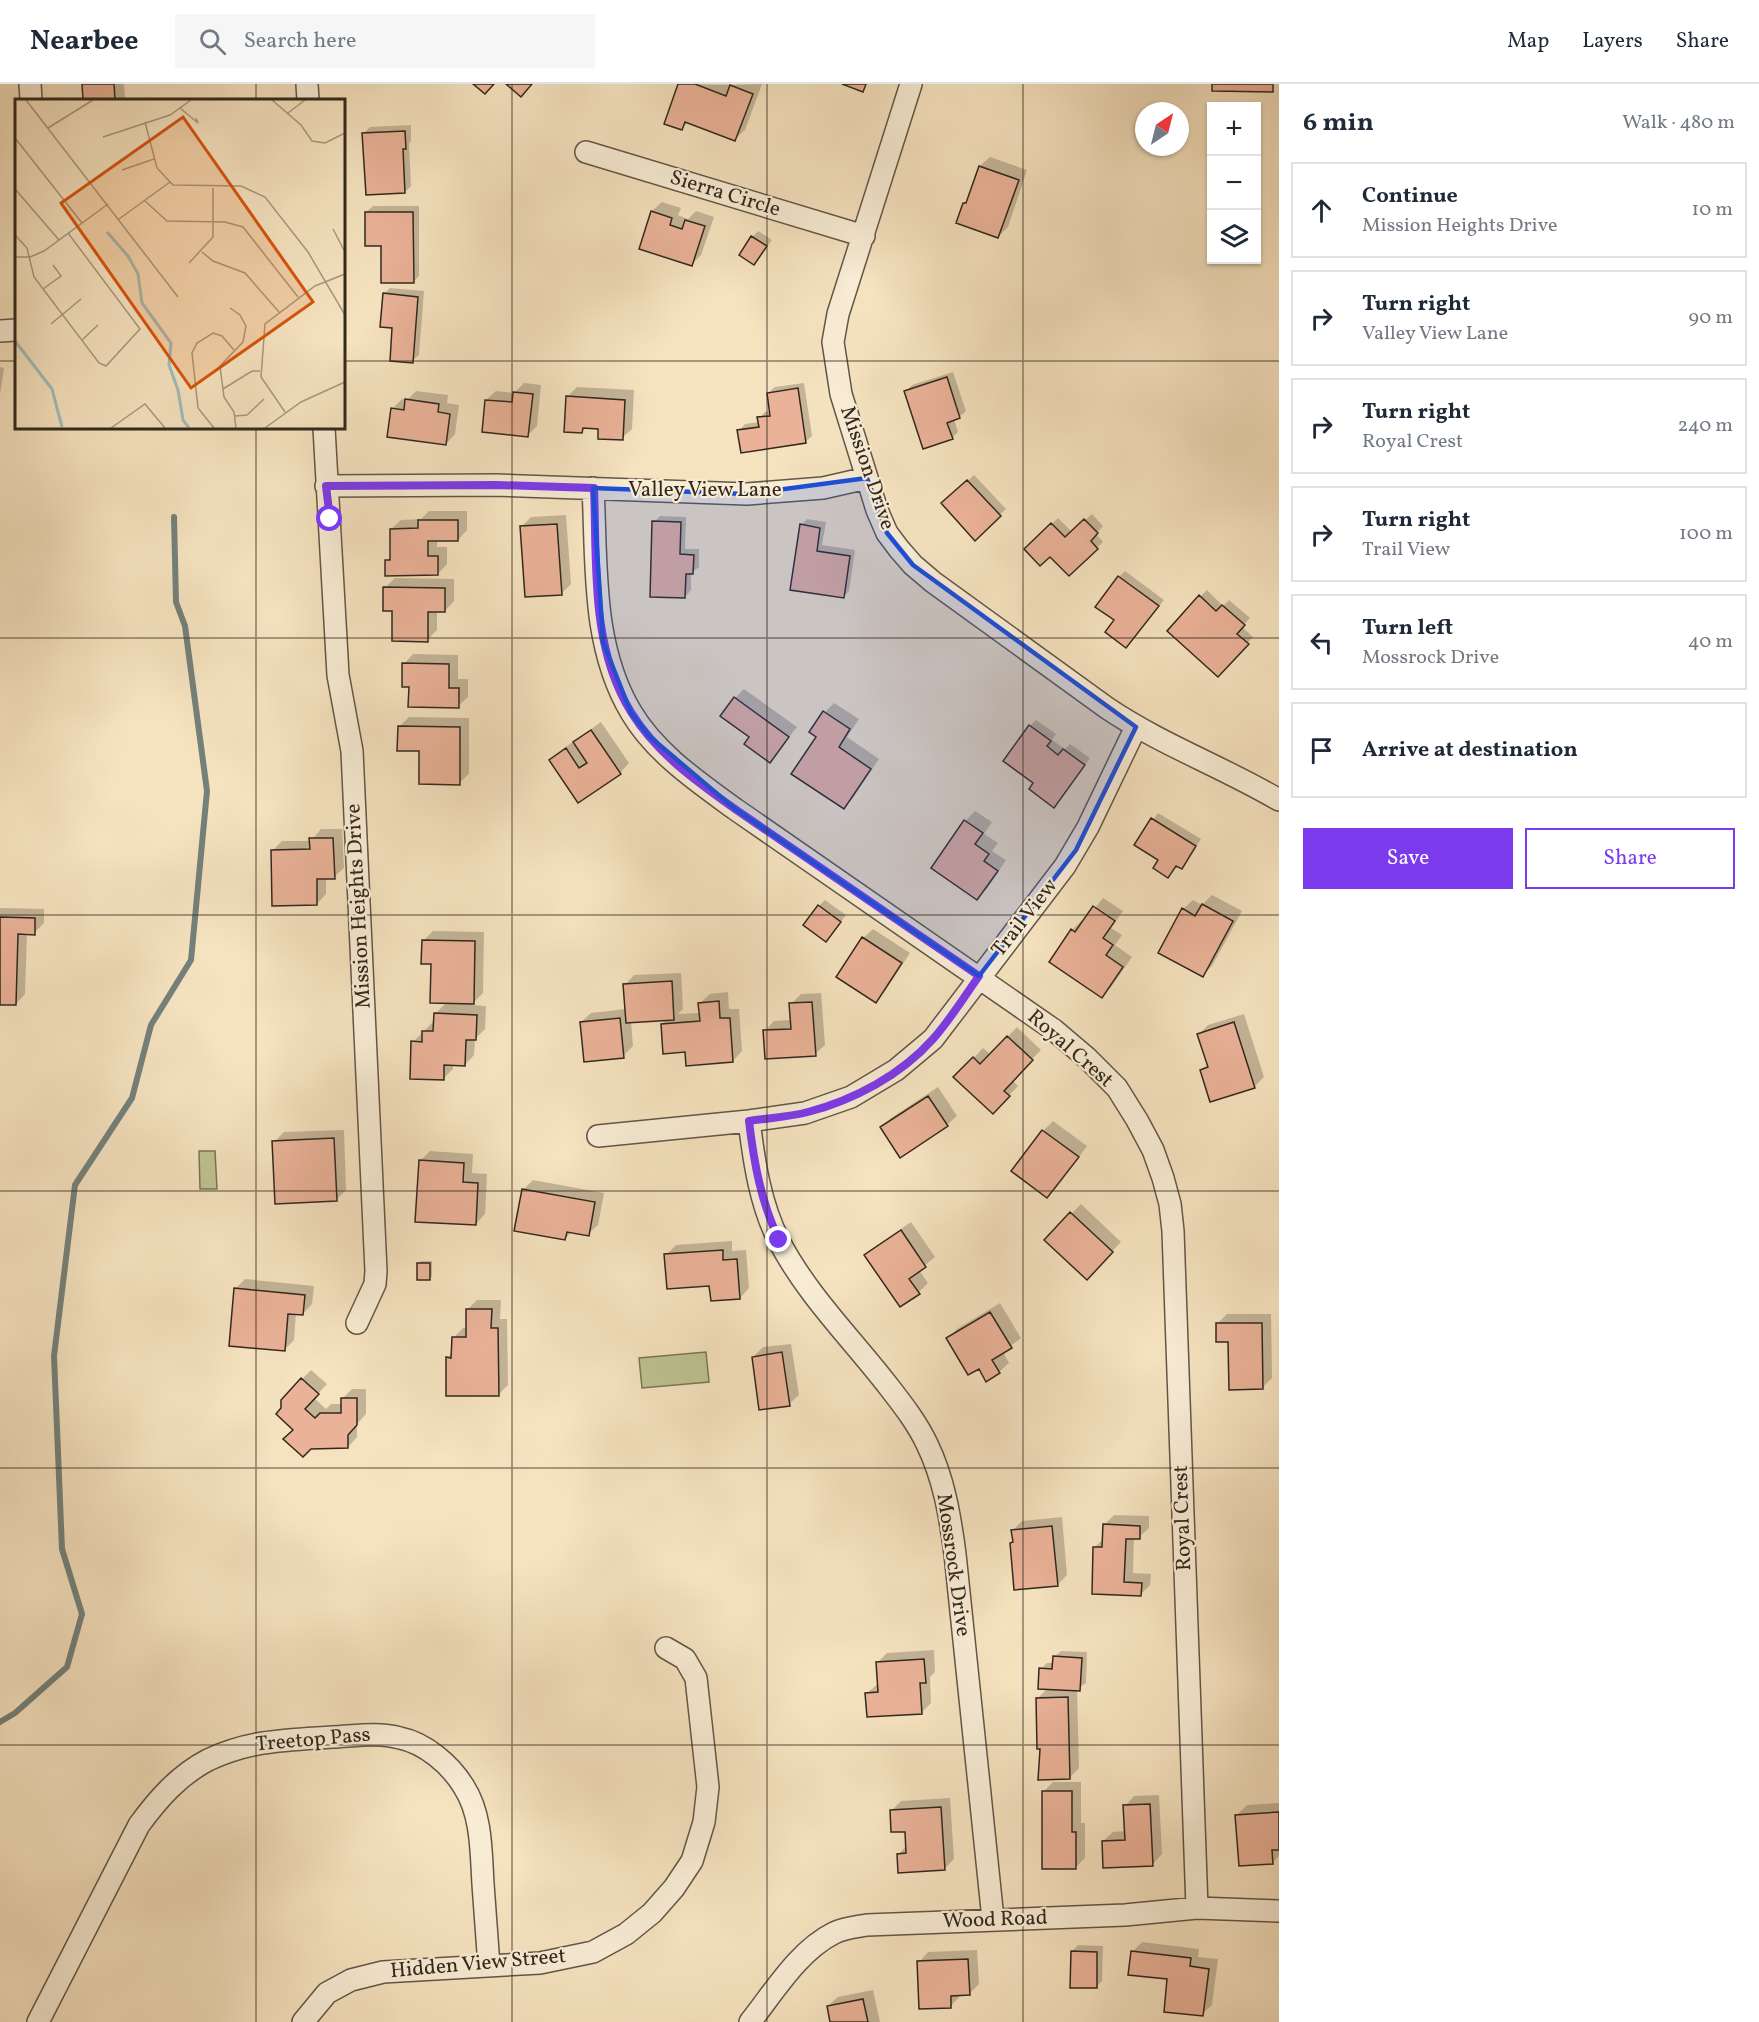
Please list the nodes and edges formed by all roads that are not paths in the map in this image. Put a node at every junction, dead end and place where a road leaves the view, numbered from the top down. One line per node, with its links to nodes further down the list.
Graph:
1 (30, 84): 4 (street)
2 (307, 84): 5 (street)
3 (911, 84): 7 (street, Mission Drive)
4 (31, 99)
5 (308, 99)
6 (586, 152): 7 (street, Sierra Circle)
7 (864, 236): 9 (street, Mission Drive)
8 (324, 429): 10 (street, Mission Heights Drive)
9 (867, 478): 11 (street, Valley View Lane); 12 (street, Mission Drive)
10 (326, 486): 11 (street, Valley View Lane); 17 (street, Mission Heights Drive)
11 (594, 488): 14 (street, Royal Crest)
12 (1136, 728): 13 (street, Mission Drive); 14 (street, Trail View)
13 (1279, 800)
14 (979, 976): 15 (street, Trail View); 19 (street, Royal Crest)
15 (749, 1121): 16 (street, Trail View); 21 (street, Mossrock Drive)
16 (598, 1136)
17 (357, 1323)
18 (666, 1648): 22 (street, Hidden View Street)
19 (1197, 1908): 20 (street, Wood Road); 21 (street, Wood Road)
20 (1279, 1911)
21 (993, 1919): 25 (street, Wood Road)
22 (489, 1966): 23 (street, Treetop Pass); 24 (street, Hidden View Street)
23 (38, 2022)
24 (303, 2022)
25 (750, 2022)

